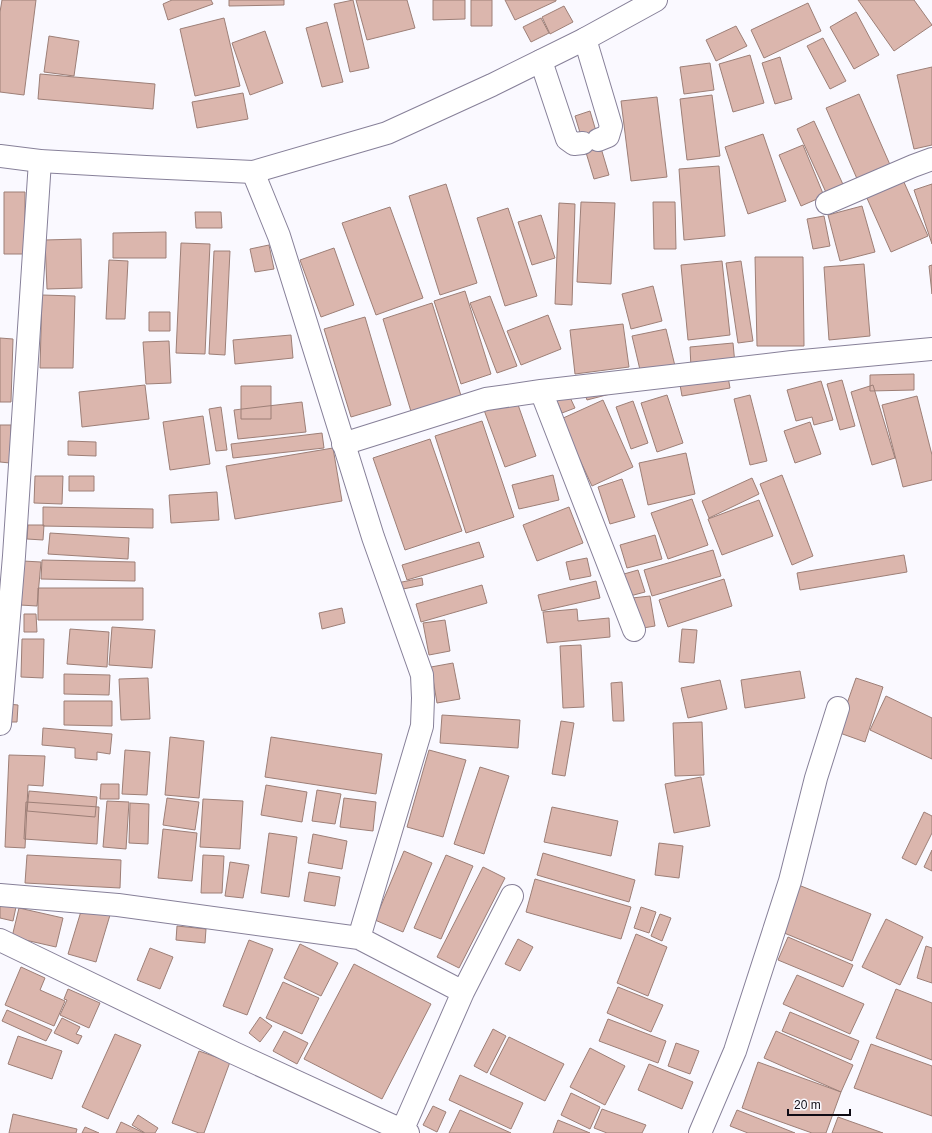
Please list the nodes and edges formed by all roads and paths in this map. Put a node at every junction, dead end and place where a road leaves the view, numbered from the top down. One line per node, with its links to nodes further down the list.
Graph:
1 (656, 0): 2 (street)
2 (585, 39): 3 (street); 3 (street)
3 (541, 61): 7 (street)
4 (0, 156): 6 (street)
5 (932, 159): 8 (street)
6 (40, 161): 7 (street); 12 (street)
7 (253, 172): 11 (street)
8 (827, 204)
9 (932, 349): 10 (street)
10 (541, 392): 11 (street); 13 (street)
11 (343, 444): 18 (street)
12 (7, 555): 15 (street)
13 (634, 630)
14 (838, 708): 22 (street)
15 (0, 724)
16 (0, 895): 18 (street)
17 (512, 896): 20 (street)
18 (359, 938): 20 (street)
19 (0, 940): 21 (street)
20 (463, 992): 21 (street)
21 (405, 1132)
22 (700, 1133)

